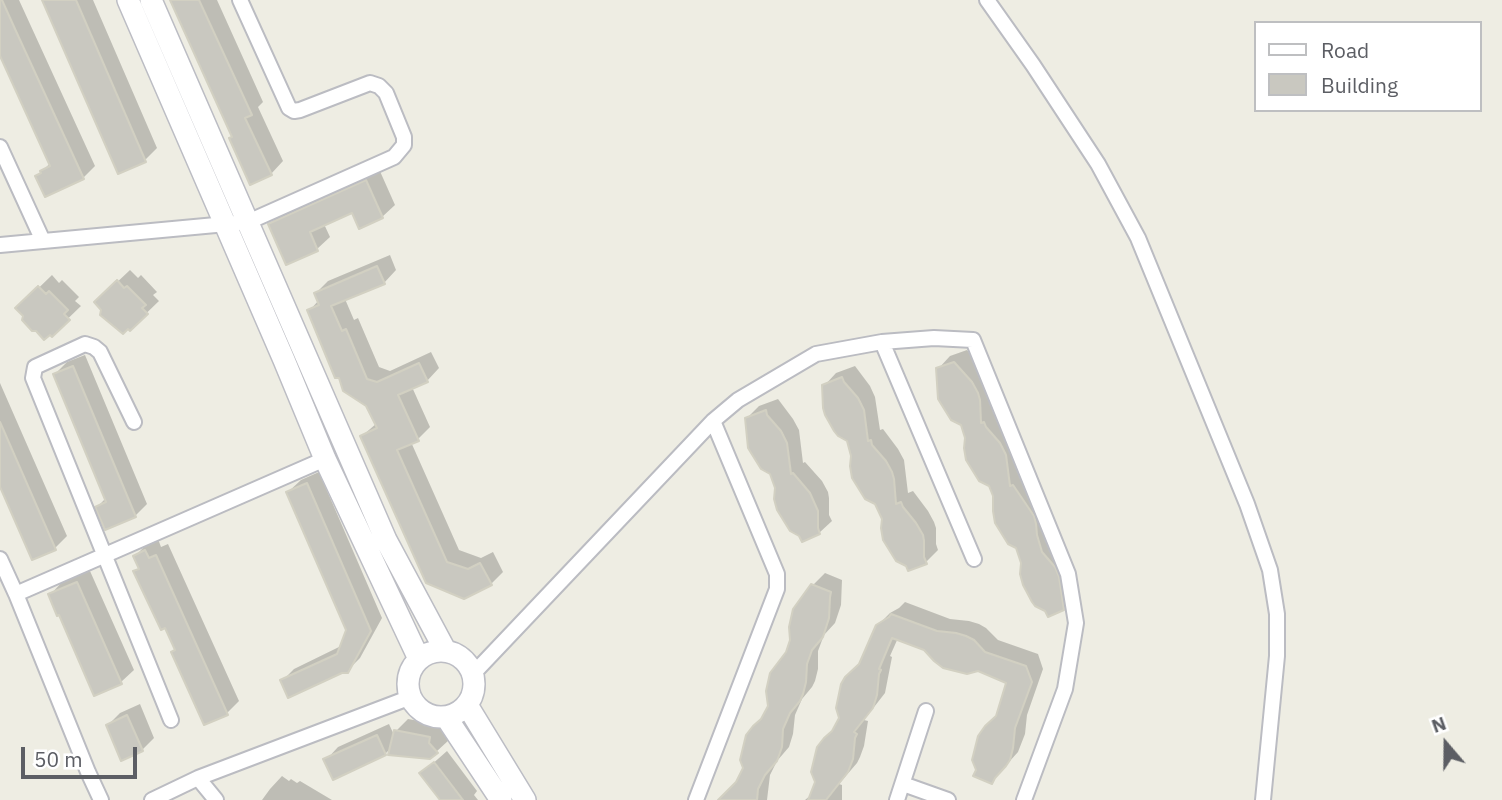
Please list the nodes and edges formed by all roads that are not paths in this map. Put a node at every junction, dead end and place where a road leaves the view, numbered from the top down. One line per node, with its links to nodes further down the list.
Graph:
1 (128, 0): 7 (main road)
2 (151, 0): 6 (main road)
3 (240, 0): 6 (street)
4 (987, 0): 37 (street)
5 (0, 147): 8 (street)
6 (248, 222): 7 (street); 18 (main road)
7 (226, 225): 8 (street); 13 (main road)
8 (43, 241): 9 (street)
9 (0, 245)
10 (882, 342): 11 (street); 16 (street); 36 (street)
11 (713, 421): 20 (street); 33 (street)
12 (134, 422): 14 (street)
13 (325, 459): 14 (street); 19 (main road)
14 (105, 555): 17 (street); 25 (street)
15 (0, 559): 17 (street)
16 (974, 559)
17 (16, 594): 28 (street)
18 (445, 650): 19 (main road); 20 (main road)
19 (419, 659): 21 (main road)
20 (473, 674): 22 (main road)
21 (411, 697): 24 (main road); 26 (street)
22 (467, 705): 24 (main road); 32 (main road)
23 (926, 711): 27 (street)
24 (446, 717): 31 (main road)
25 (171, 719)
26 (198, 778): 29 (street); 30 (street)
27 (903, 784): 34 (street); 35 (street)
28 (102, 800)
29 (152, 800)
30 (216, 800)
31 (501, 800)
32 (525, 800)
33 (696, 800)
34 (898, 800)
35 (948, 800)
36 (1024, 800)
37 (1264, 800)

